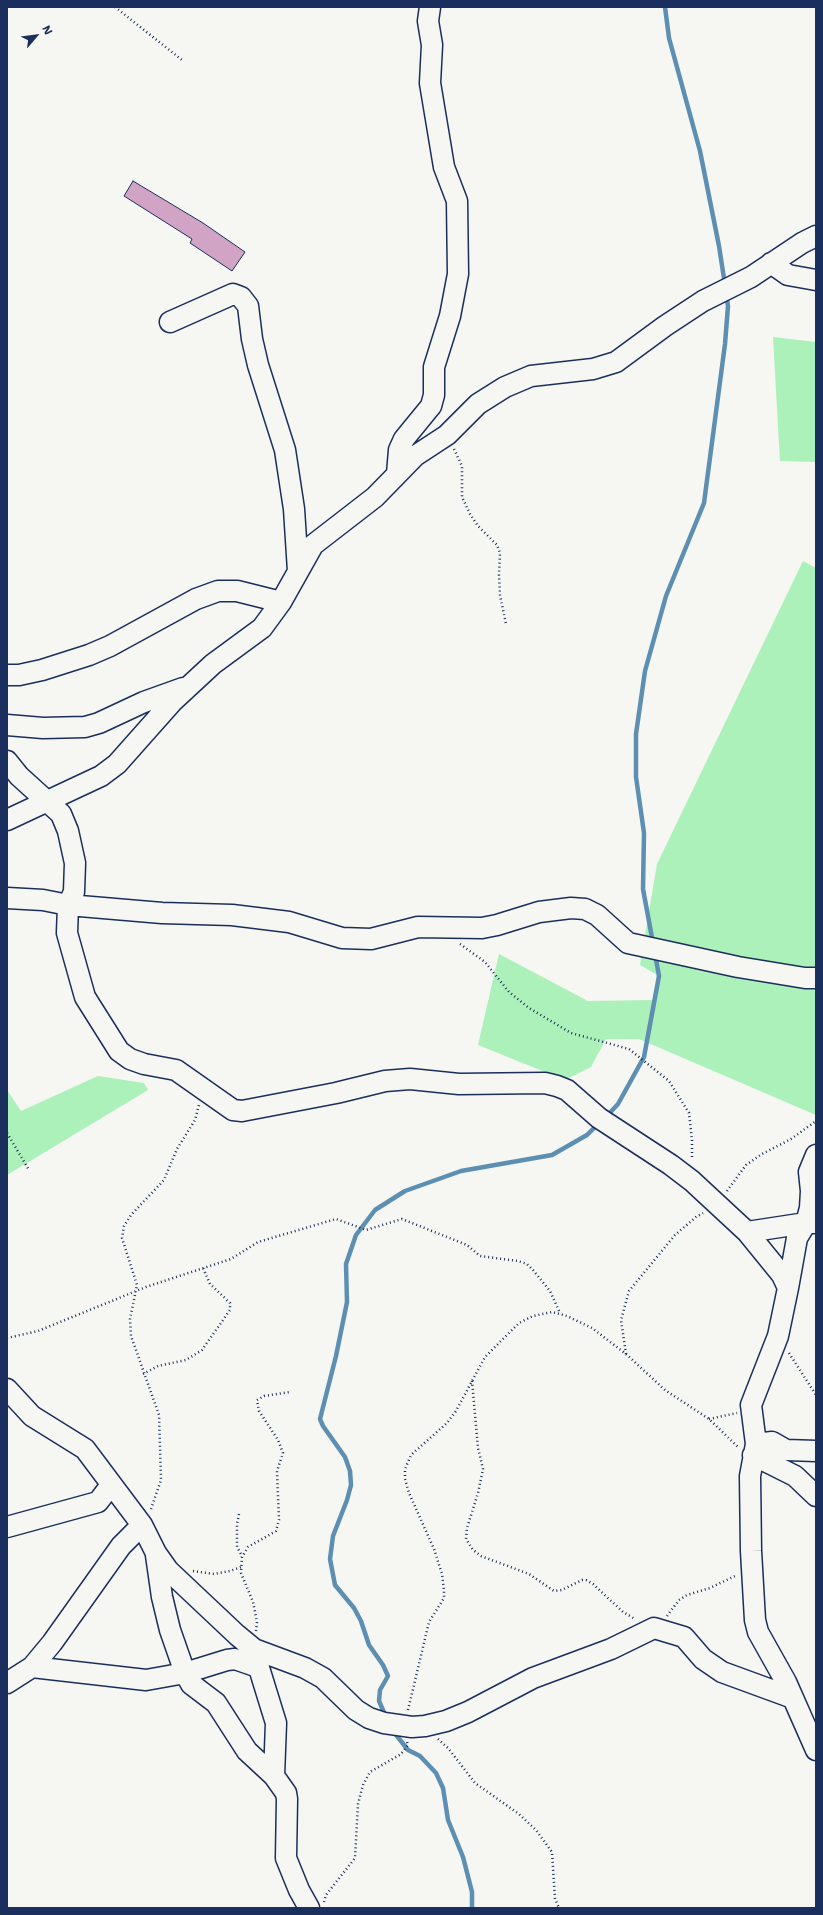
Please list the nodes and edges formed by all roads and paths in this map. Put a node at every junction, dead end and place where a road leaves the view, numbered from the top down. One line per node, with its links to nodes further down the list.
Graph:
1 (114, 7): 3 (path)
2 (430, 7): 9 (street)
3 (182, 60)
4 (816, 236): 5 (street)
5 (771, 263): 6 (street); 8 (street)
6 (816, 280)
7 (170, 322): 10 (street)
8 (447, 435): 9 (street); 12 (path)
9 (397, 474): 10 (street)
10 (298, 571): 11 (street)
11 (281, 602): 13 (street); 14 (street)
12 (506, 624)
13 (7, 675)
14 (190, 686): 15 (street); 17 (street)
15 (7, 725)
16 (7, 761): 17 (street)
17 (47, 802): 18 (street); 20 (street)
18 (7, 820)
19 (7, 898): 20 (street)
20 (68, 905): 22 (street); 23 (street)
21 (457, 943): 28 (path)
22 (816, 978)
23 (200, 1087): 28 (street); 34 (path)
24 (816, 1122): 29 (path)
25 (7, 1133): 27 (path)
26 (816, 1154): 30 (street)
27 (29, 1170)
28 (692, 1181): 29 (street)
29 (717, 1205): 31 (street); 38 (path)
30 (811, 1223): 31 (street); 33 (street)
31 (747, 1232): 33 (street)
32 (204, 1268): 34 (path); 35 (path); 39 (path)
33 (788, 1288): 36 (street)
34 (135, 1292): 37 (path); 39 (path)
35 (560, 1314): 38 (path); 40 (path)
36 (778, 1336): 43 (path); 44 (street)
37 (7, 1338)
38 (626, 1354): 45 (path)
39 (143, 1374): 51 (path)
40 (472, 1380): 58 (path); 64 (path)
41 (7, 1389): 48 (street)
42 (290, 1392): 54 (path)
43 (816, 1395)
44 (751, 1405): 45 (path); 46 (street)
45 (710, 1420): 46 (path)
46 (754, 1449): 47 (street); 49 (street); 55 (street)
47 (816, 1450)
48 (110, 1485): 51 (street); 52 (street)
49 (816, 1496)
50 (239, 1514): 54 (path)
51 (142, 1526): 53 (street); 60 (street)
52 (7, 1527)
53 (156, 1553): 57 (street); 61 (street)
54 (242, 1557): 56 (path)
55 (752, 1564): 58 (path); 63 (street)
56 (241, 1567): 57 (path); 59 (path)
57 (168, 1570): 59 (street)
58 (654, 1628): 63 (street); 65 (street)
59 (256, 1658): 61 (street); 64 (street); 67 (street)
60 (32, 1667): 61 (street); 62 (street)
61 (185, 1673): 67 (street)
62 (7, 1683)
63 (793, 1698): 66 (street)
64 (405, 1726): 65 (street); 69 (path)
65 (425, 1726): 70 (path)
66 (816, 1750)
67 (274, 1776): 68 (street)
68 (308, 1908)
69 (324, 1908)
70 (560, 1908)

